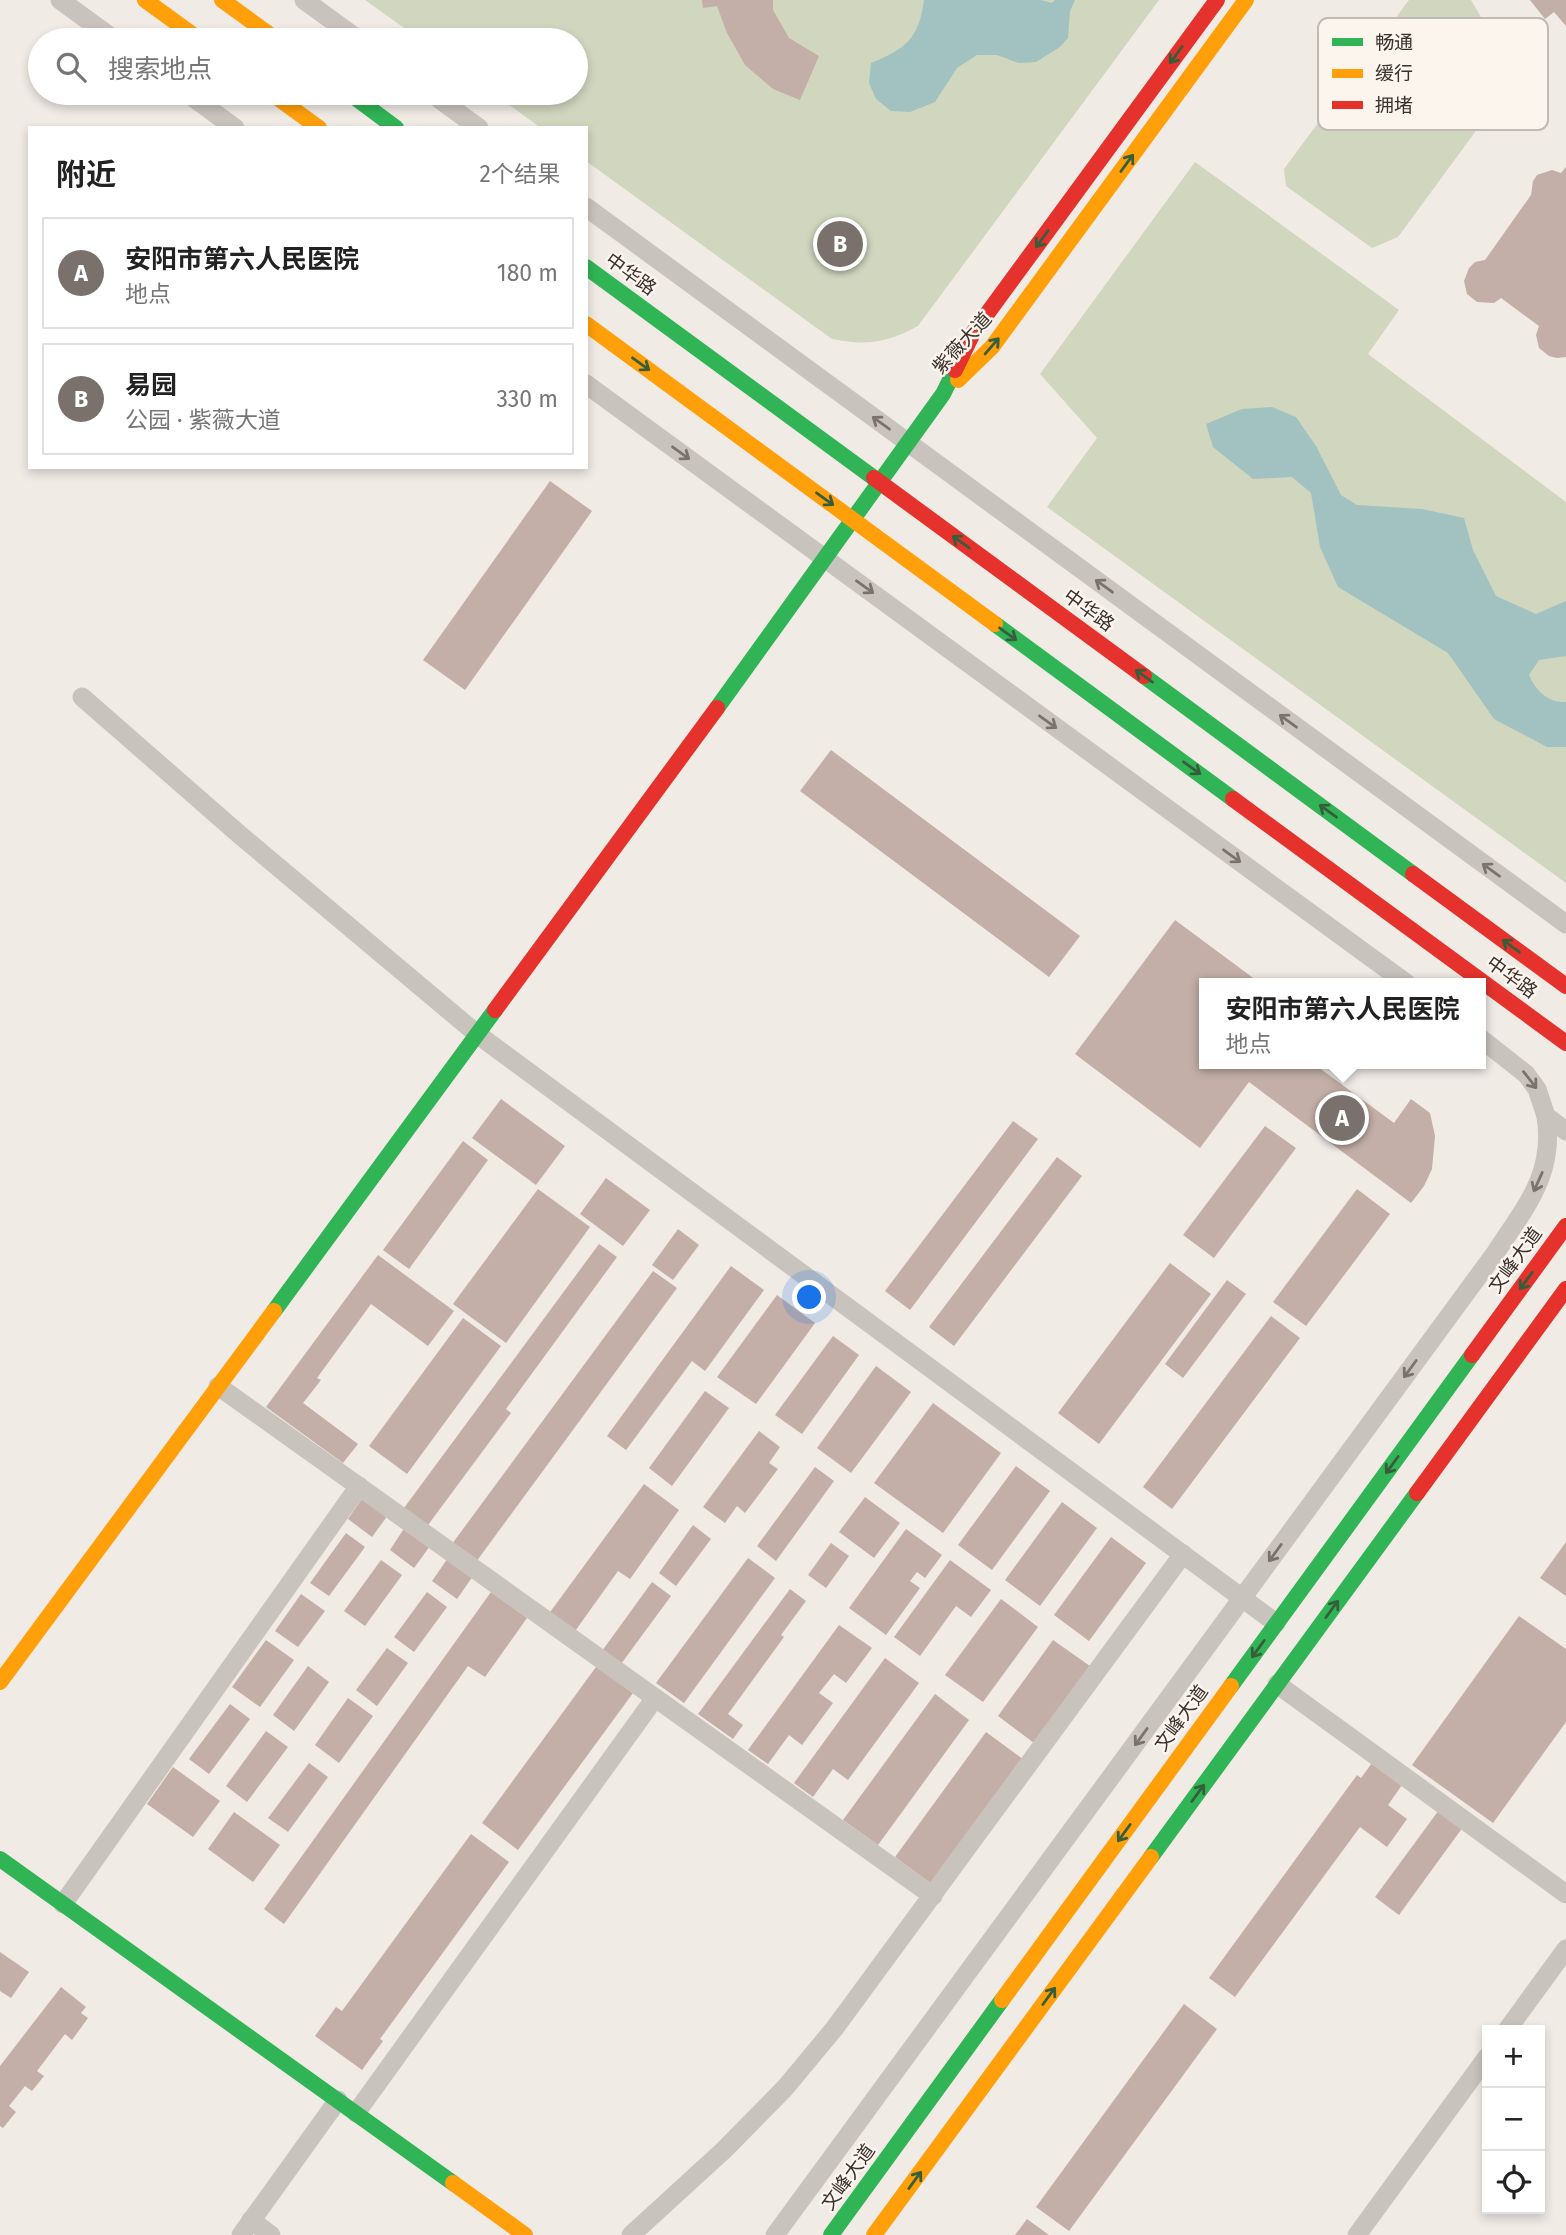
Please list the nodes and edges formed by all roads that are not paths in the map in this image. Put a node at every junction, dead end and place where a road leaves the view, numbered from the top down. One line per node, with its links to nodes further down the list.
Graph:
1 (60, 0): 7 (street)
2 (145, 0): 8 (main road)
3 (222, 0): 9 (main road)
4 (304, 0): 10 (street)
5 (1217, 0): 23 (main road, 紫薇大道, one-way to 23)
6 (1246, 0): 23 (main road, 紫薇大道, one-way to 6)
7 (98, 28)
8 (184, 28)
9 (260, 28)
10 (342, 28)
11 (203, 105): 15 (street)
12 (287, 105): 16 (main road)
13 (365, 105): 17 (main road)
14 (447, 105): 18 (street)
15 (232, 126)
16 (316, 126)
17 (393, 126)
18 (476, 126)
19 (588, 207): 24 (street, one-way to 19)
20 (588, 268): 25 (main road, 中华路)
21 (588, 325): 26 (main road, 中华路, one-way to 26)
22 (588, 385): 27 (street, one-way to 27)
23 (943, 394): 24 (main road)
24 (909, 443): 25 (main road); 29 (street, one-way to 24)
25 (880, 483): 26 (main road); 33 (main road, 中华路, one-way to 25)
26 (854, 520): 27 (main road); 31 (main road, 中华路, one-way to 31)
27 (826, 559): 30 (street, one-way to 30); 34 (main road)
28 (82, 697): 34 (street)
29 (1566, 925)
30 (1399, 978)
31 (1479, 978)
32 (1486, 983): 35 (main road, 中华路, one-way to 35)
33 (1566, 986)
34 (477, 1034): 41 (main road); 43 (street)
35 (1566, 1042)
36 (1486, 1043): 37 (street, one-way to 37)
37 (1546, 1116): 38 (street); 44 (street, one-way to 44)
38 (1566, 1131)
39 (1566, 1226): 45 (main road, 文峰大道, one-way to 45)
40 (1566, 1289): 47 (main road, one-way to 40)
41 (218, 1386): 42 (street); 46 (main road)
42 (359, 1486): 48 (street); 52 (street)
43 (1183, 1555): 44 (street); 51 (street)
44 (1242, 1598): 45 (street); 62 (street, one-way to 62)
45 (1276, 1623): 63 (main road, 文峰大道, one-way to 63)
46 (0, 1682)
47 (1277, 1684): 50 (street); 64 (main road, one-way to 47)
48 (655, 1698): 51 (street); 57 (street)
49 (0, 1859): 52 (main road)
50 (1566, 1894)
51 (933, 1895): 61 (street)
52 (63, 1904): 56 (main road)
53 (1566, 1950): 54 (street)
54 (1511, 2025)
55 (1482, 2064): 65 (street)
56 (338, 2100): 57 (main road); 58 (street)
57 (355, 2113): 60 (main road)
58 (246, 2227): 59 (street)
59 (271, 2235)
60 (525, 2235)
61 (631, 2235)
62 (775, 2235)
63 (831, 2235)
64 (874, 2235)
65 (1357, 2235)

